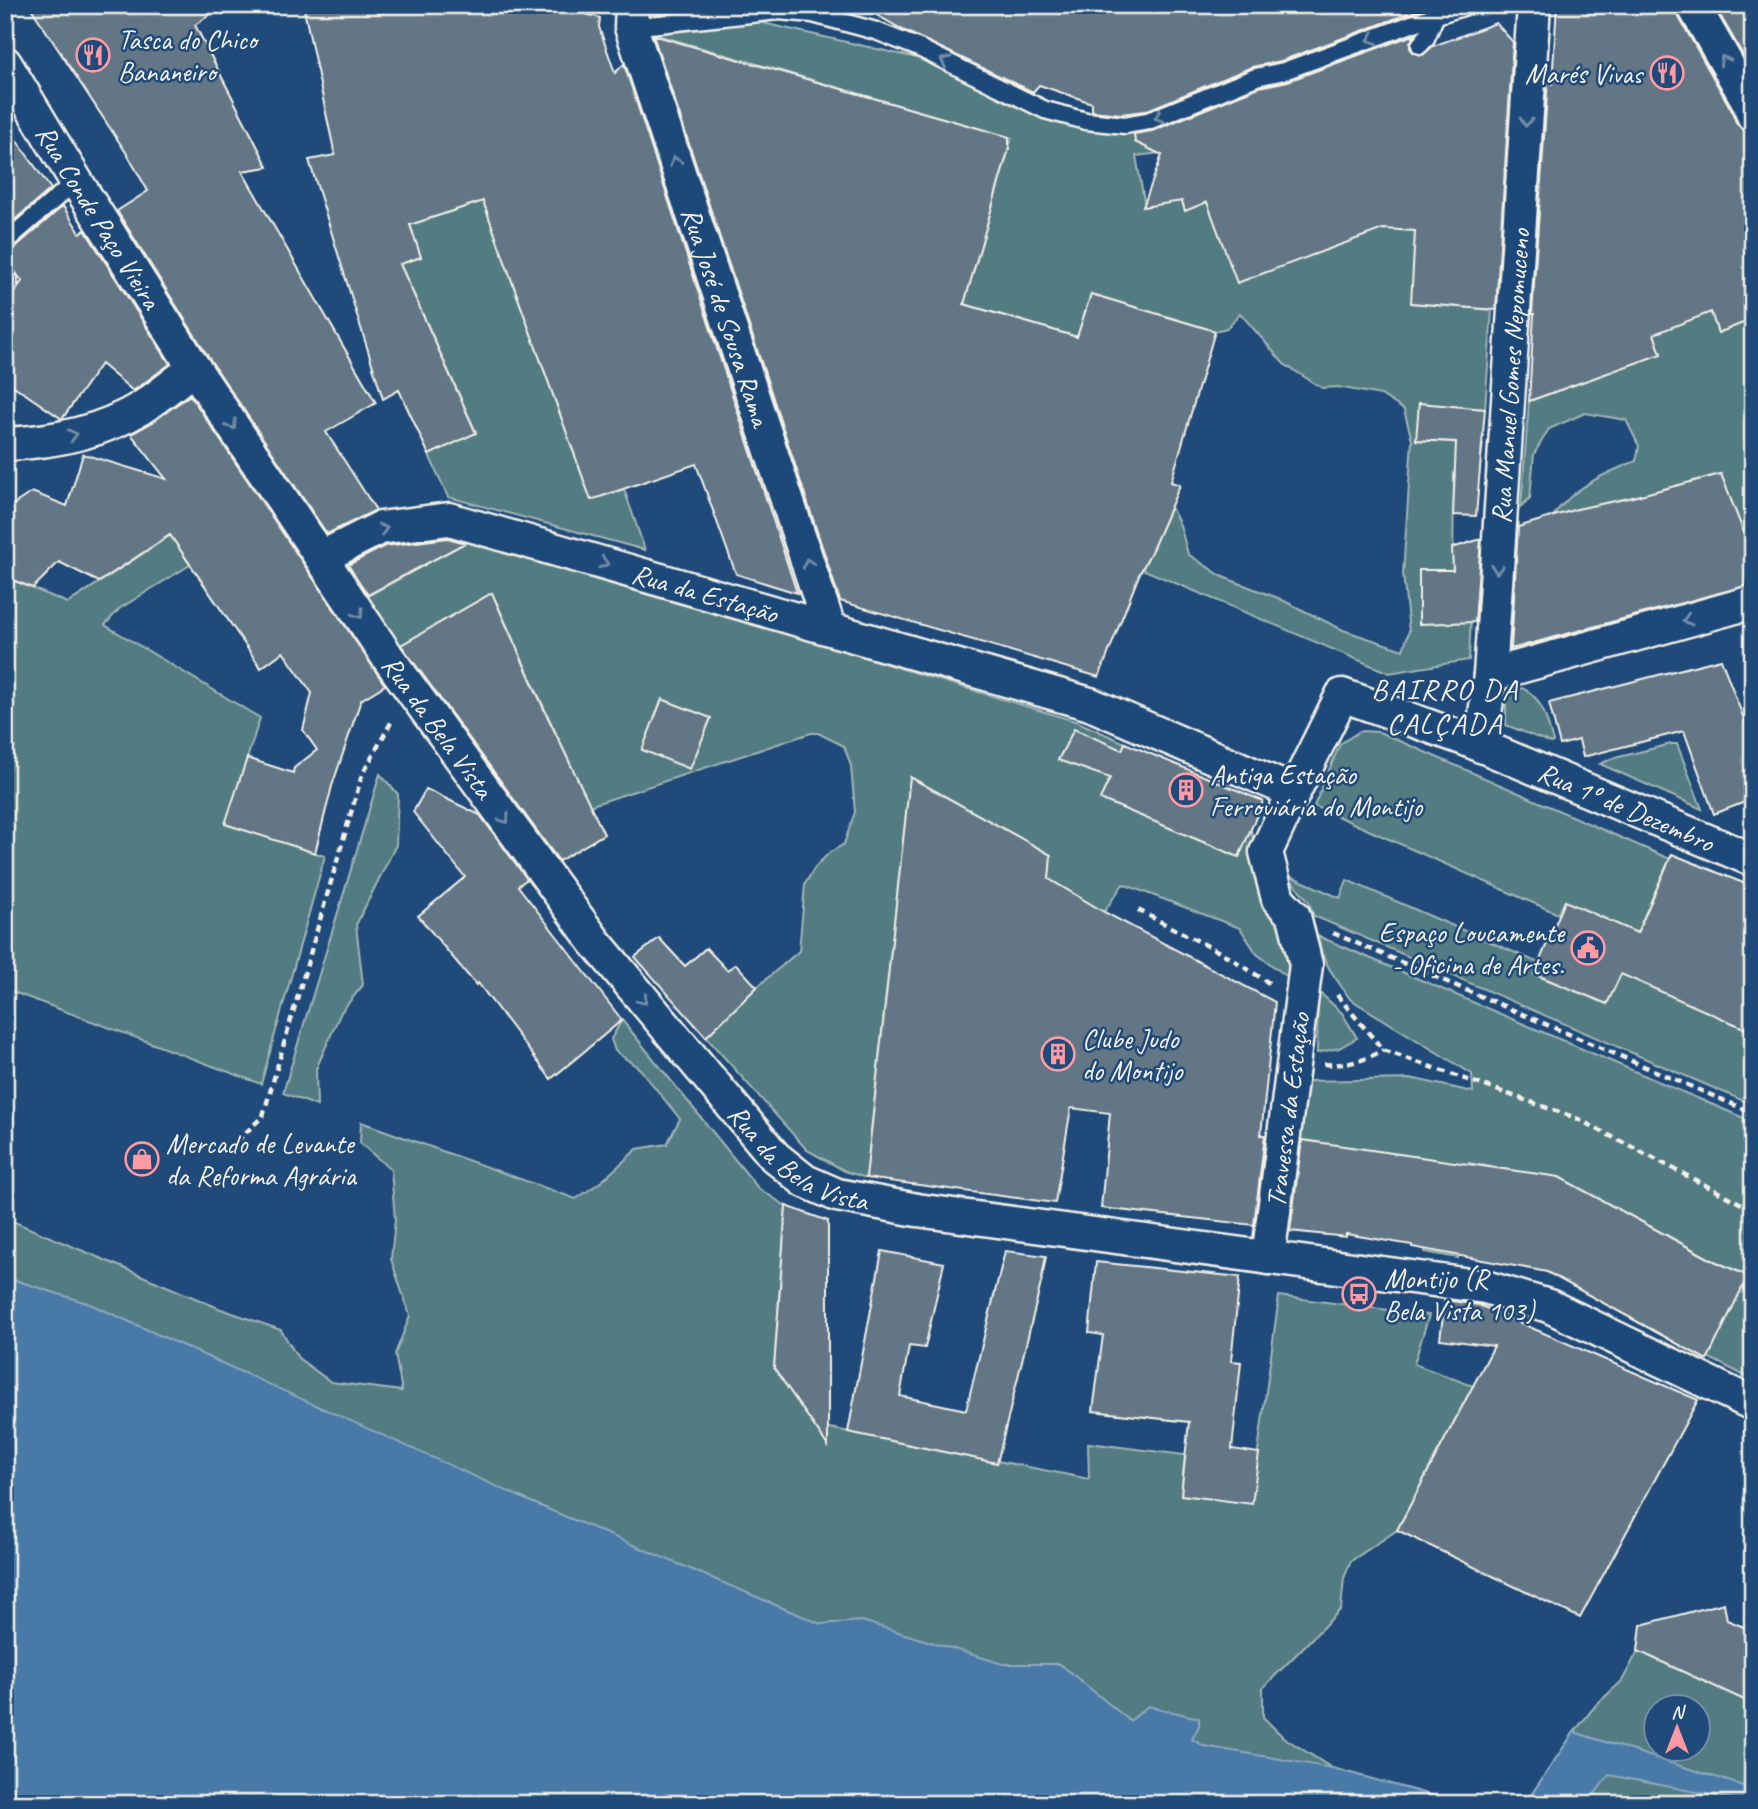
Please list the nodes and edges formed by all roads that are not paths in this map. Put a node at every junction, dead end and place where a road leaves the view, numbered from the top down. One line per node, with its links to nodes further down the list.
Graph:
1 (1470, 5): 4 (lane)
2 (1534, 5): 16 (street, Rua Manuel Gomes Nepomuceno, one-way to 16)
3 (1693, 5): 8 (street, one-way to 3)
4 (1436, 15): 5 (lane, one-way to 5); 6 (lane)
5 (631, 16): 15 (street, Rua José de Sousa Rama, one-way to 5)
6 (1420, 45)
7 (5, 63): 9 (street, Rua Conde Paço Vieira)
8 (1751, 106)
9 (76, 181): 10 (lane); 11 (street, Rua Conde Paço Vieira)
10 (5, 242)
11 (194, 369): 12 (street, one-way to 11); 13 (street, Rua da Bela Vista, one-way to 13)
12 (5, 444)
13 (322, 557): 15 (street, Rua da Estação, one-way to 15); 20 (street, Rua da Bela Vista, one-way to 20)
14 (1750, 612): 16 (street, one-way to 16)
15 (830, 627): 18 (street, Rua da Estação)
16 (1490, 675): 17 (street, Rua Manuel Gomes Nepomuceno)
17 (1481, 746): 18 (street, Rua 1º de Dezembro); 19 (street, Rua 1º de Dezembro)
18 (1294, 792): 20 (street, Travessa da Estação)
19 (1753, 860)
20 (1268, 1258): 21 (street, Rua da Bela Vista)
21 (1753, 1404)

